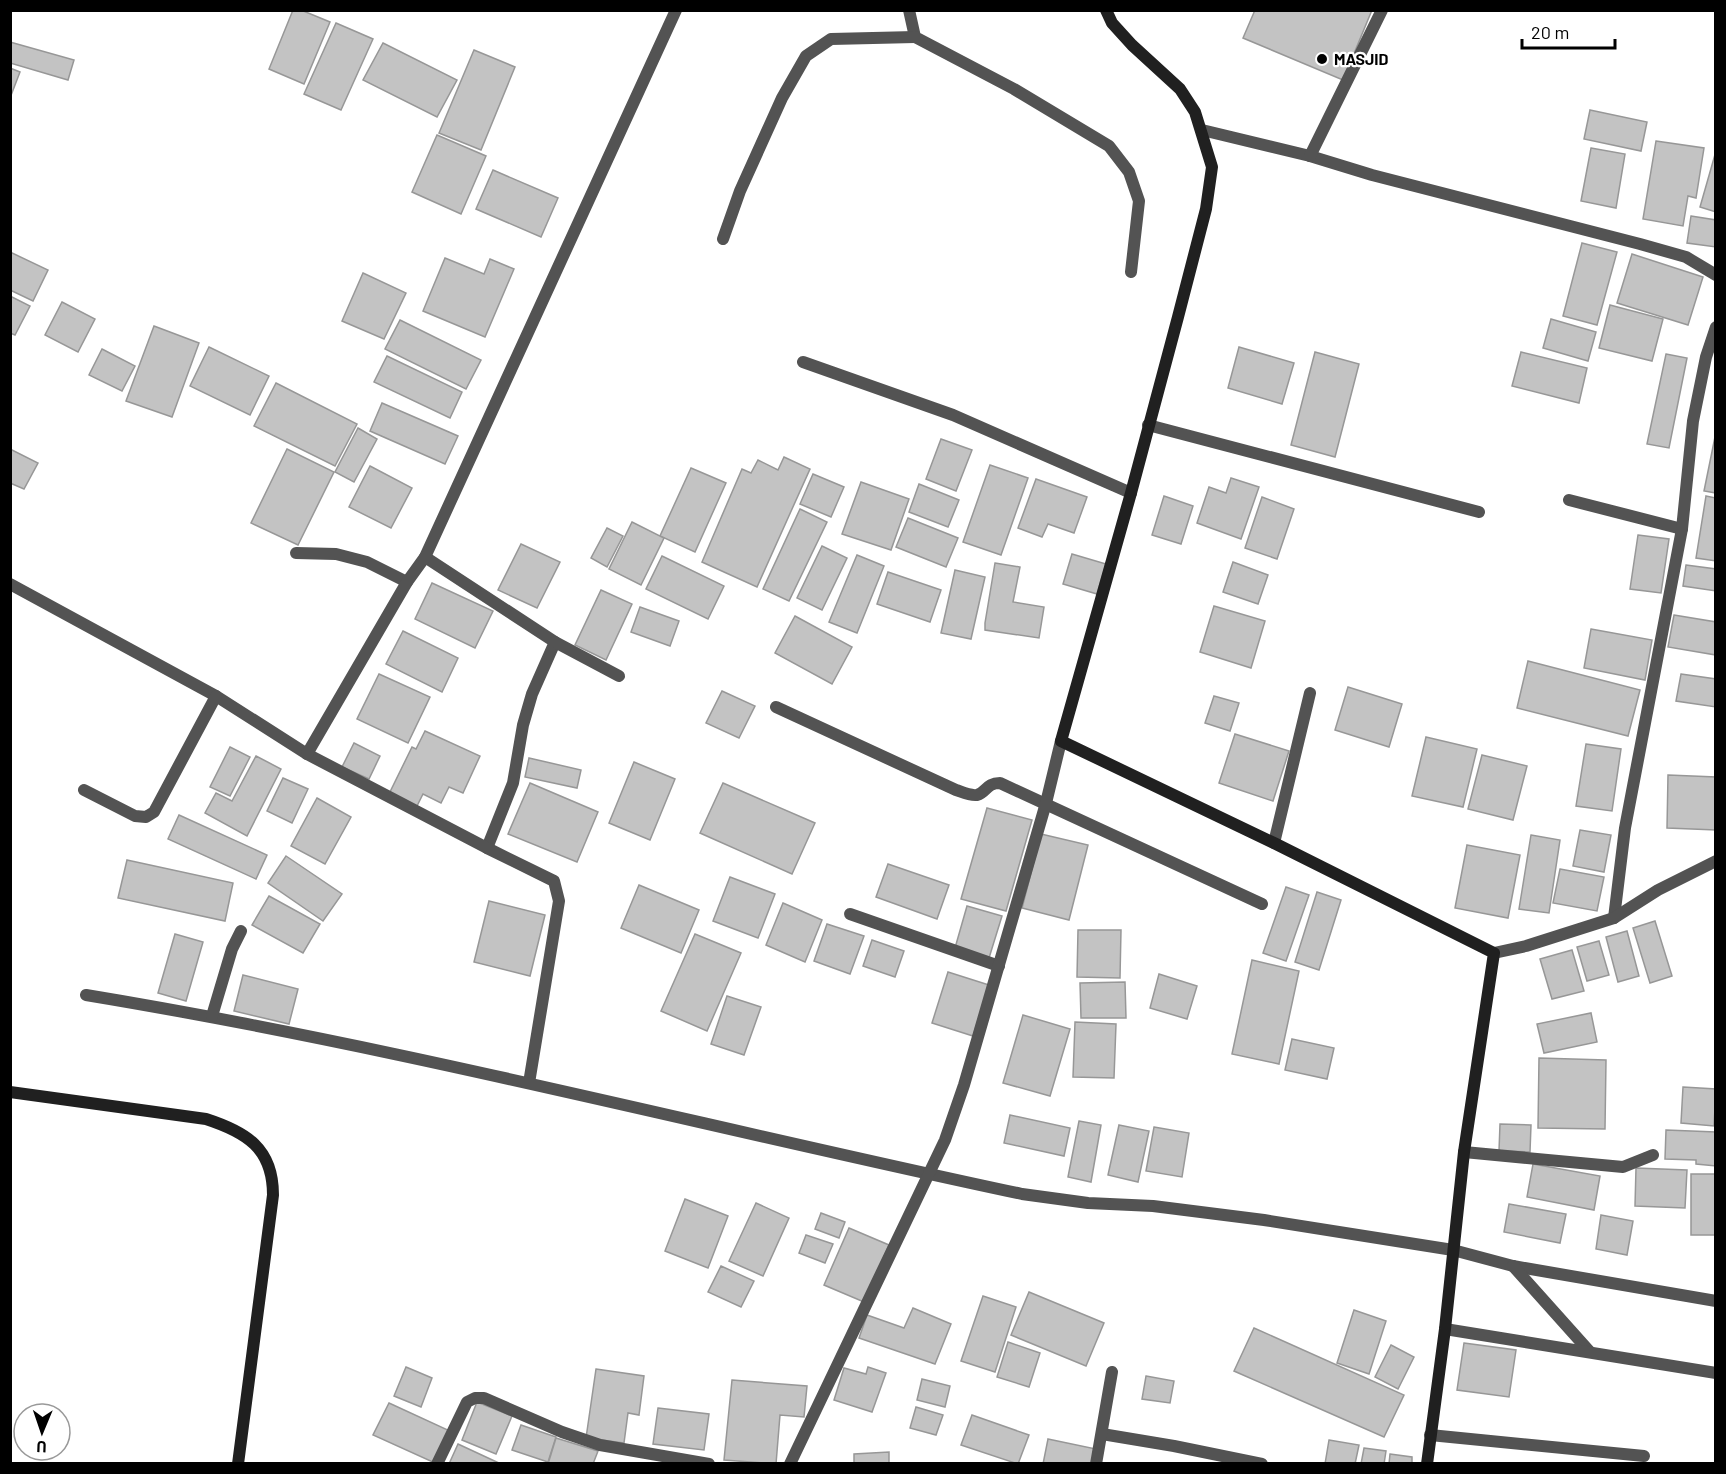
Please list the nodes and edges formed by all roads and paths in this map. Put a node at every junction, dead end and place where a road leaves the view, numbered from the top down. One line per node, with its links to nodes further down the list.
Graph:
1 (676, 10): 19 (street)
2 (909, 10): 5 (street)
3 (1106, 10): 6 (street)
4 (1382, 10): 7 (street)
5 (915, 37): 8 (street); 9 (street)
6 (1202, 130): 7 (street); 13 (street)
7 (1310, 156): 10 (street)
8 (723, 239)
9 (1131, 272)
10 (1716, 275)
11 (1716, 327): 17 (street)
12 (803, 362): 14 (street)
13 (1148, 425): 14 (street); 16 (street)
14 (1131, 493): 27 (street)
15 (1569, 500): 17 (street)
16 (1479, 512)
17 (1682, 529): 36 (street)
18 (296, 553): 20 (street)
19 (425, 557): 20 (street); 22 (street)
20 (407, 582): 28 (street)
21 (10, 584): 25 (street)
22 (555, 642): 23 (street); 32 (street)
23 (619, 676)
24 (1310, 693): 31 (street)
25 (216, 696): 28 (street); 29 (street)
26 (776, 707): 30 (street)
27 (1061, 741): 30 (street); 31 (street)
28 (307, 754): 32 (street)
29 (84, 790)
30 (1046, 803): 34 (street); 39 (street)
31 (1274, 843): 38 (street)
32 (487, 848): 42 (street)
33 (1716, 861): 36 (street)
34 (1263, 904)
35 (850, 914): 39 (street)
36 (1614, 918): 38 (street)
37 (241, 931): 41 (street)
38 (1494, 953): 44 (street)
39 (999, 966): 46 (street)
40 (86, 995): 41 (street)
41 (212, 1016): 42 (street)
42 (529, 1083): 46 (street)
43 (10, 1092): 57 (street)
44 (1464, 1152): 45 (street); 47 (street)
45 (1653, 1155)
46 (928, 1174): 47 (street); 60 (street)
47 (1453, 1250): 48 (street); 50 (street)
48 (1513, 1266): 49 (street); 51 (street)
49 (1716, 1301)
50 (1445, 1329): 51 (street); 55 (street)
51 (1590, 1352): 53 (street)
52 (1112, 1372): 54 (street)
53 (1716, 1373)
54 (1102, 1434): 61 (street); 62 (street)
55 (1430, 1435): 56 (street); 63 (street)
56 (1644, 1456)
57 (238, 1464)
58 (437, 1464): 59 (street)
59 (709, 1464)
60 (790, 1464)
61 (1096, 1464)
62 (1262, 1464)
63 (1427, 1464)

